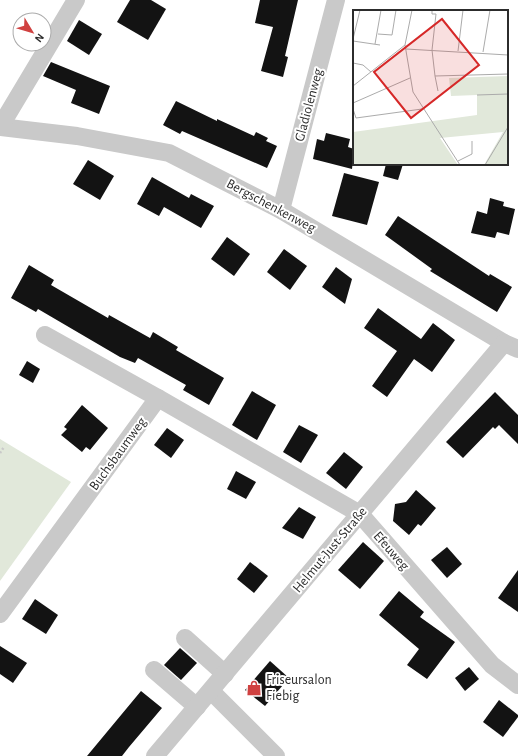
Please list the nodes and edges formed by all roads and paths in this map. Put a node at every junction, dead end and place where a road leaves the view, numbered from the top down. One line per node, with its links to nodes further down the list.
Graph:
1 (76, 0): 3 (street)
2 (336, 0): 4 (street, Gladiolenweg)
3 (0, 127): 4 (street, Bergschenkenweg)
4 (281, 210): 6 (street, Bergschenkenweg)
5 (45, 336): 7 (street)
6 (511, 346): 10 (street, Helmut-Just-Straße)
7 (158, 398): 10 (street, Efeuweg); 11 (street, Buchsbaumweg)
8 (4, 447): 9 (path)
9 (0, 454)
10 (360, 514): 14 (street, Helmut-Just-Straße); 15 (street, Efeuweg)
11 (0, 614)
12 (185, 638): 14 (street)
13 (154, 670): 17 (street)
14 (225, 674): 16 (street, Helmut-Just-Straße)
15 (518, 685)
16 (212, 691): 17 (street, Helmut-Just-Straße); 19 (street)
17 (197, 708): 18 (street, Helmut-Just-Straße)
18 (155, 756)
19 (276, 756)

